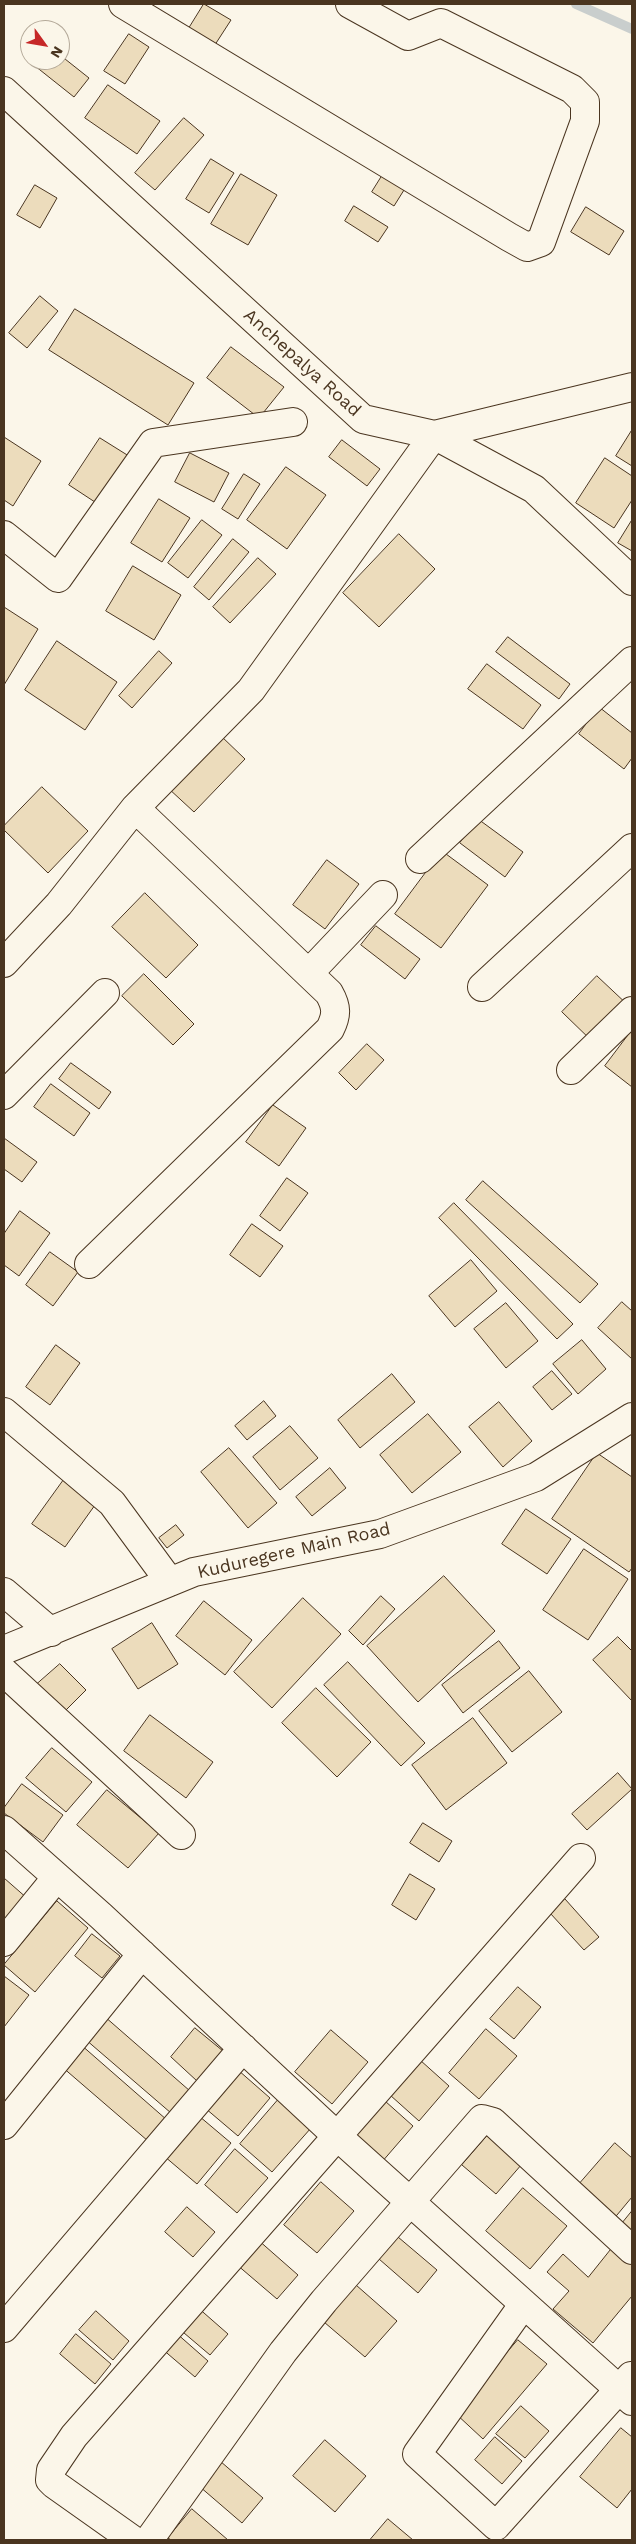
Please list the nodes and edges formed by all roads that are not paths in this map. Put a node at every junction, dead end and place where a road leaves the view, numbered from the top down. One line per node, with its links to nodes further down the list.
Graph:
1 (123, 4): 2 (street)
2 (350, 4)
3 (4, 91): 6 (street, Anchepalya Road)
4 (632, 387): 6 (street)
5 (293, 422): 7 (street)
6 (434, 435): 8 (street, Anchepalya Road); 10 (street)
7 (4, 535)
8 (632, 582)
9 (632, 660): 12 (street)
10 (135, 808): 14 (street); 15 (street)
11 (632, 848): 16 (street)
12 (420, 859)
13 (383, 895): 15 (street)
14 (4, 963)
15 (309, 973): 21 (street)
16 (482, 987)
17 (104, 993): 20 (street)
18 (632, 1011): 19 (street)
19 (571, 1070)
20 (4, 1095)
21 (89, 1264)
22 (4, 1412): 24 (street)
23 (632, 1417): 24 (street, Kuduregere Main Road)
24 (170, 1582): 26 (street, Kuduregere Main Road)
25 (4, 1592): 26 (street)
26 (51, 1632): 27 (street, Kuduregere Main Road)
27 (4, 1650)
28 (4, 1672): 30 (street)
29 (4, 1830): 32 (street)
30 (181, 1835)
31 (581, 1858): 37 (street)
32 (58, 1877): 33 (street); 34 (street)
33 (4, 1942)
34 (142, 1954): 35 (street); 36 (street)
35 (243, 2048): 37 (street); 41 (street)
36 (4, 2125)
37 (337, 2136): 38 (street); 43 (street)
38 (411, 2203): 39 (street); 40 (street); 44 (street)
39 (632, 2250)
40 (524, 2305): 42 (street); 42 (street)
41 (4, 2328)
42 (628, 2389)
43 (133, 2540)
44 (149, 2540)

